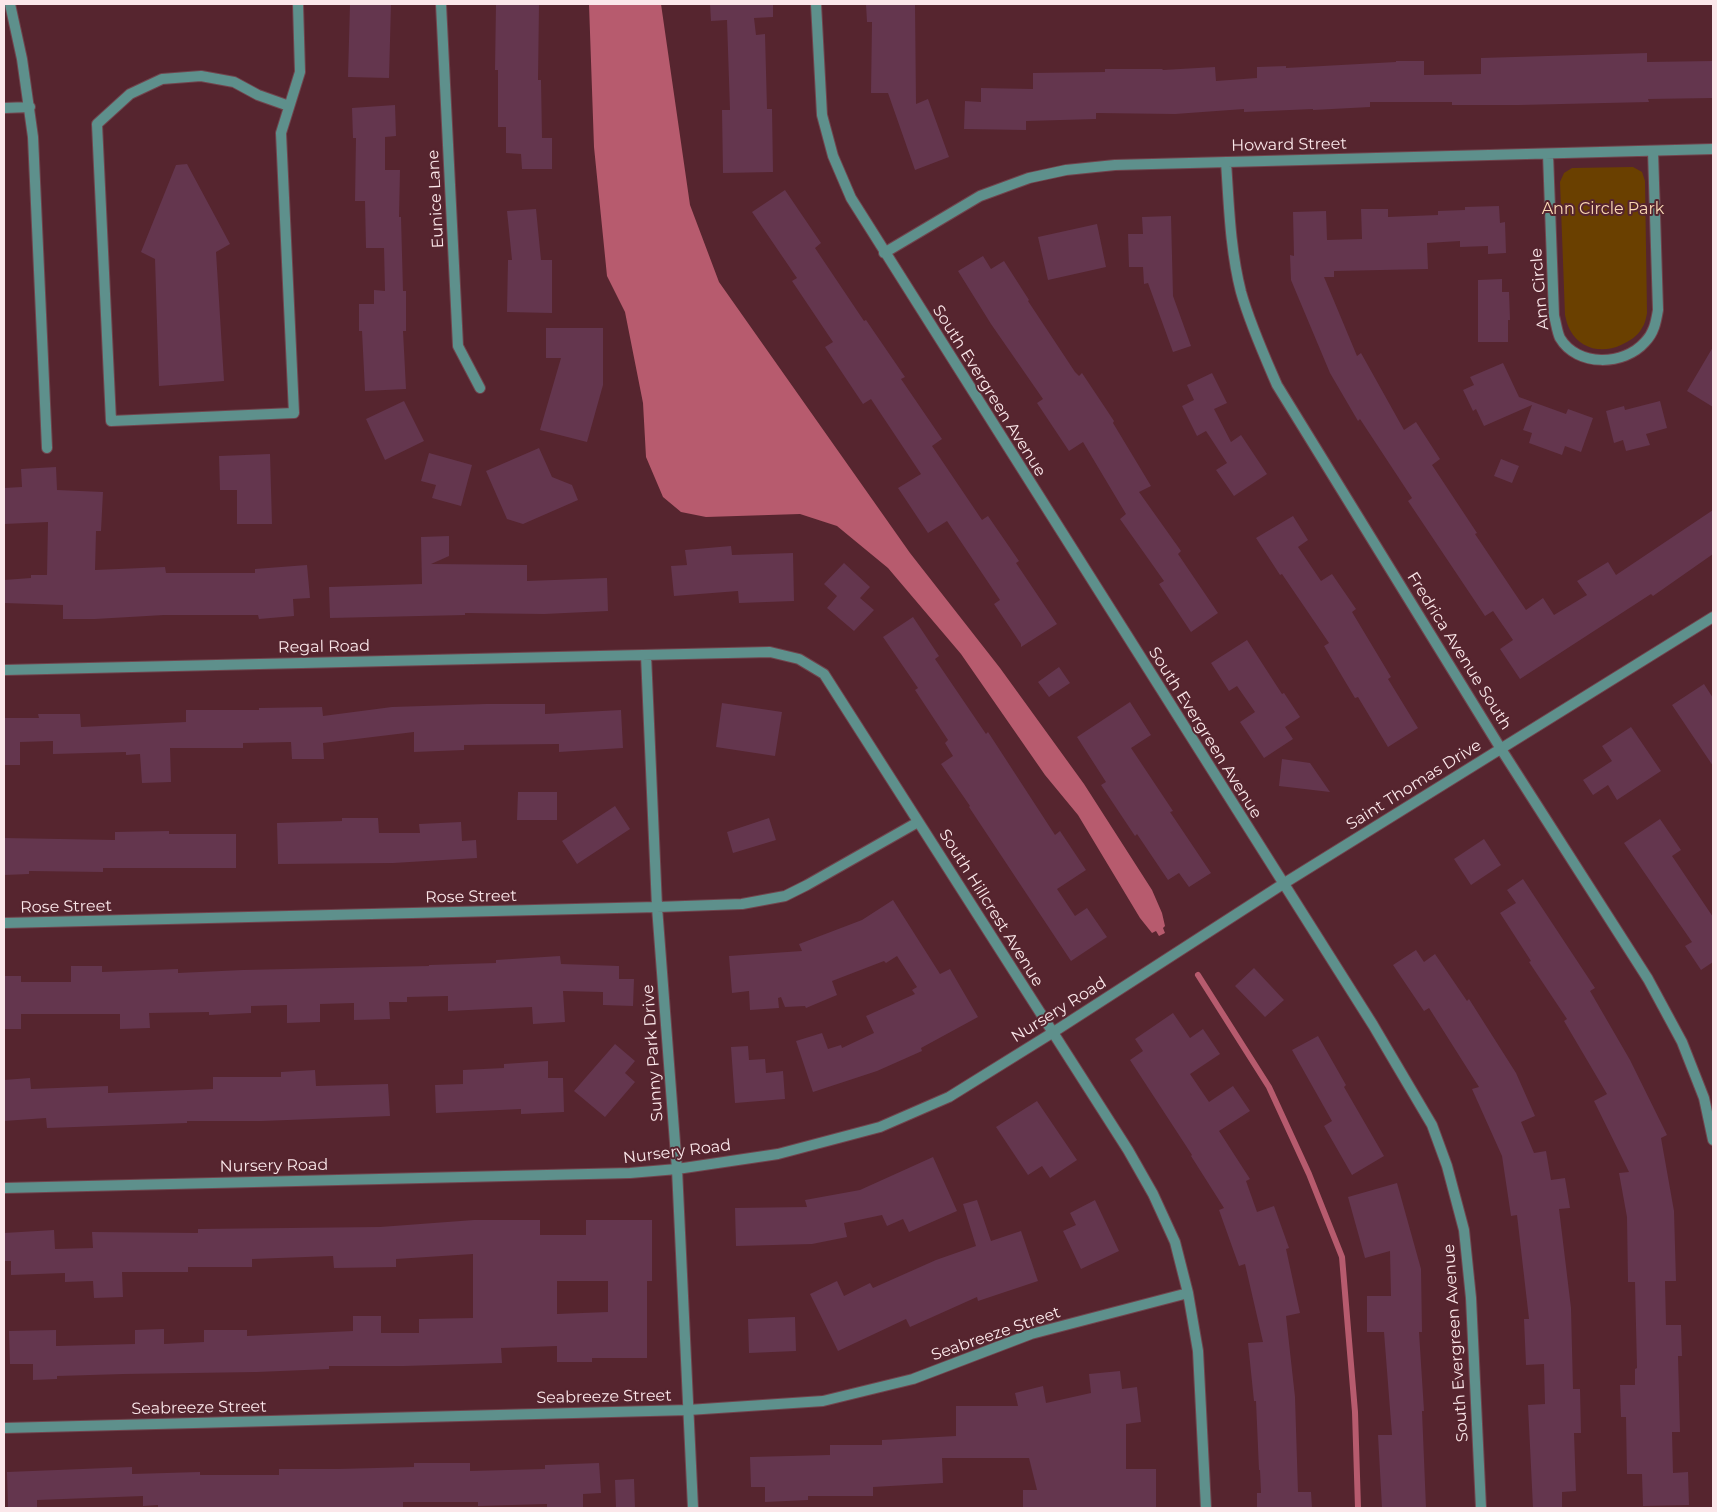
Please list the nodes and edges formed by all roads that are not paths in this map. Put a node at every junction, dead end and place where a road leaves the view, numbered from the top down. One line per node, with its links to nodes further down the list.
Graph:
1 (10, 4): 5 (street)
2 (298, 4): 6 (street)
3 (441, 4): 13 (street, Eunice Lane)
4 (816, 4): 12 (street, South Evergreen Avenue)
5 (30, 106): 7 (street); 14 (street)
6 (289, 106): 6 (street)
7 (4, 108)
8 (1713, 149): 9 (street, Howard Street)
9 (1653, 152): 10 (street, Howard Street); 10 (street, Ann Circle)
10 (1548, 154): 11 (street, Howard Street)
11 (1226, 162): 12 (street, Howard Street); 18 (street, Fredrica Avenue South)
12 (884, 253): 20 (street, South Evergreen Avenue)
13 (480, 388)
14 (47, 448)
15 (1713, 617): 18 (street, Saint Thomas Drive)
16 (646, 655): 17 (street, Regal Road); 19 (street, South Hillcrest Avenue); 21 (street, Sunny Park Drive)
17 (4, 670)
18 (1501, 749): 20 (street, Saint Thomas Drive); 24 (street, Fredrica Avenue South)
19 (918, 822): 21 (street, Rose Street); 23 (street, South Hillcrest Avenue)
20 (1283, 884): 23 (street, Nursery Road); 32 (street, South Evergreen Avenue)
21 (657, 907): 22 (street, Rose Street); 25 (street, Sunny Park Drive)
22 (4, 923)
23 (1052, 1033): 25 (street, Nursery Road); 27 (street, South Hillcrest Avenue)
24 (1713, 1140)
25 (677, 1169): 26 (street, Nursery Road); 28 (street, Sunny Park Drive)
26 (4, 1188)
27 (1188, 1293): 28 (street, Seabreeze Street); 31 (street, South Hillcrest Avenue)
28 (688, 1410): 29 (street, Seabreeze Street); 30 (street, Sunny Park Drive)
29 (4, 1428)
30 (693, 1508)
31 (1206, 1508)
32 (1481, 1508)

